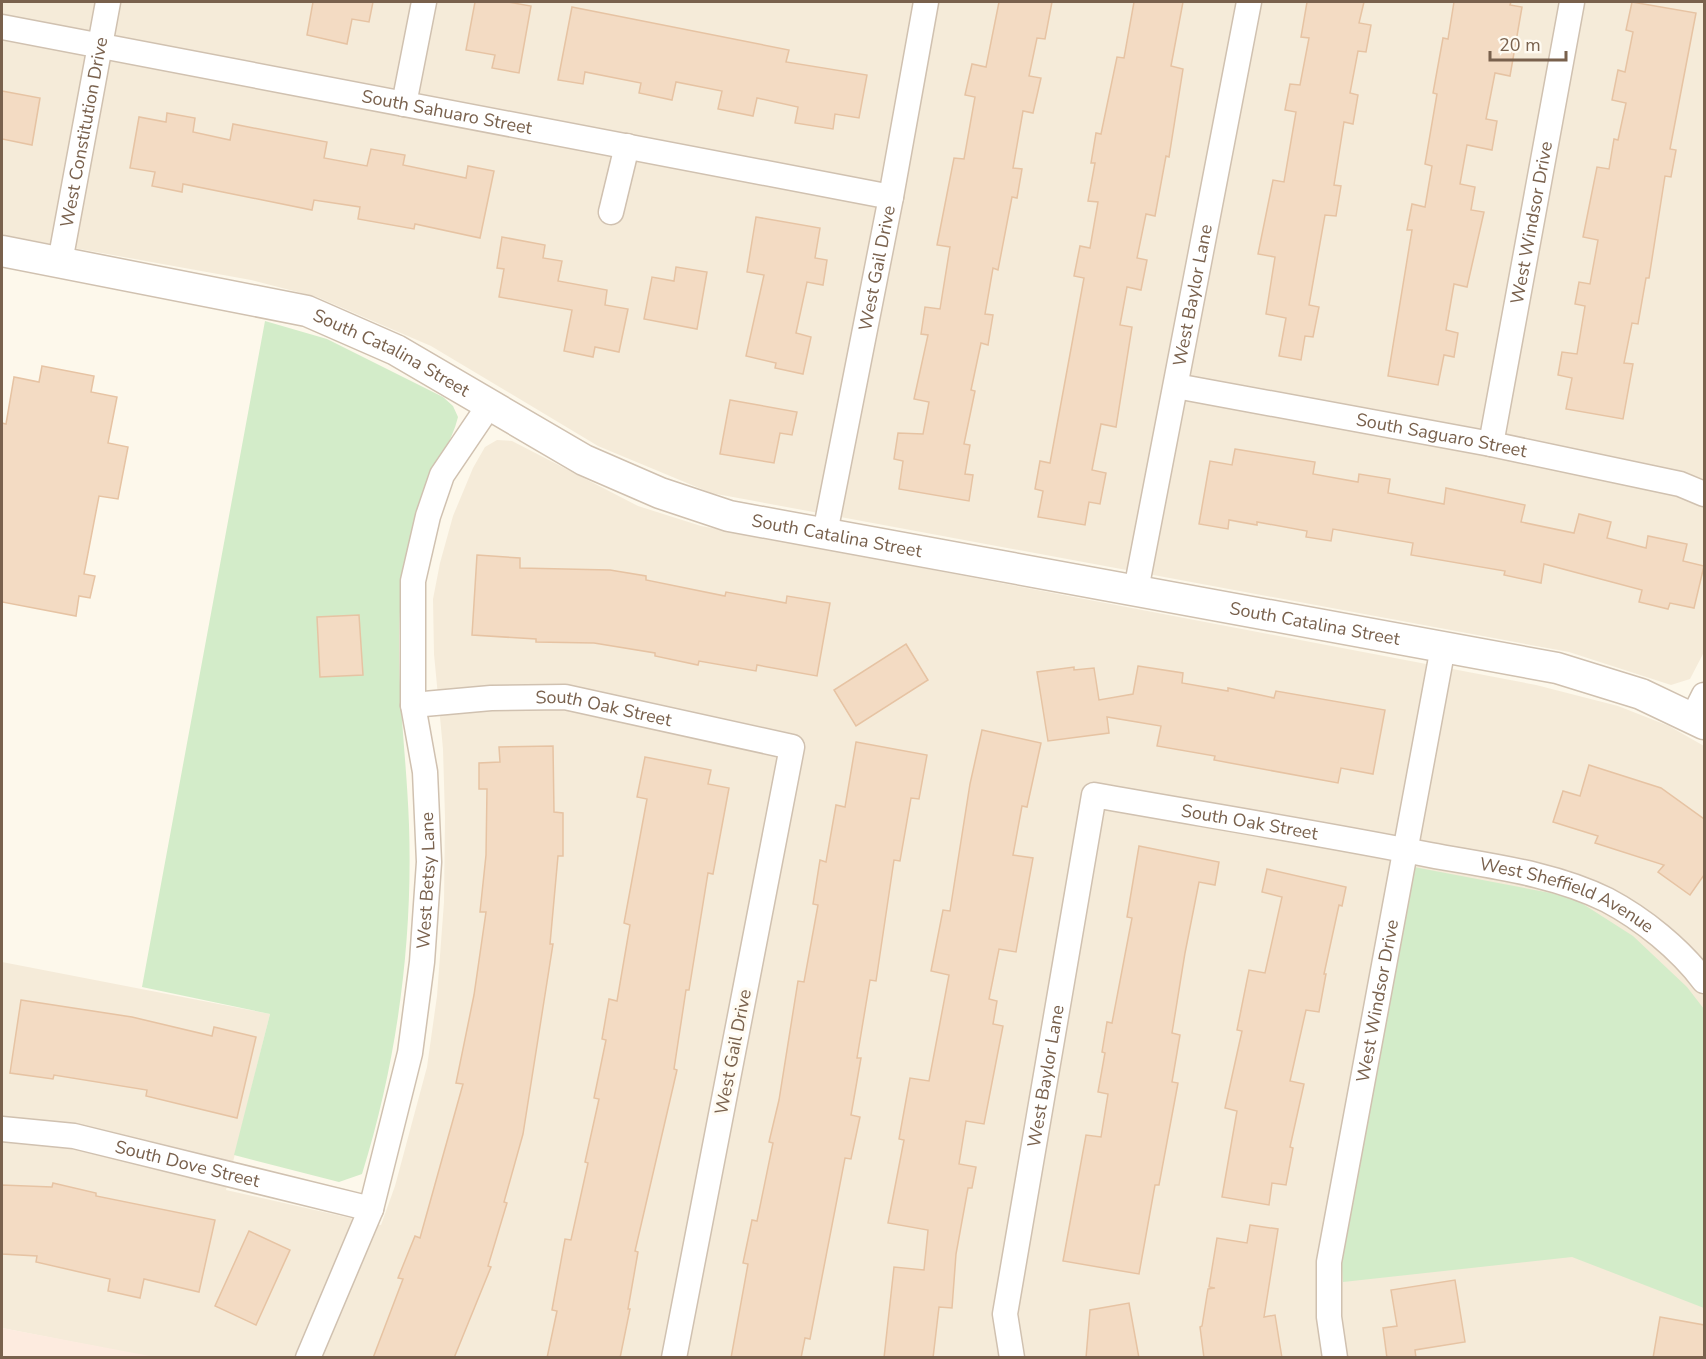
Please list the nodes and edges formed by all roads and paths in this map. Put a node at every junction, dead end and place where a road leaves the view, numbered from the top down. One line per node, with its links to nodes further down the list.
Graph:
1 (108, 2): 7 (street, West Constitution Drive)
2 (424, 2): 8 (street)
3 (926, 2): 10 (street, West Gail Drive)
4 (1249, 2): 14 (street, West Baylor Lane)
5 (1572, 2): 16 (street, West Windsor Drive)
6 (2, 27): 7 (street, South Sahuaro Street)
7 (100, 46): 8 (street, South Sahuaro Street); 13 (street, West Constitution Drive)
8 (404, 104): 9 (street, South Sahuaro Street)
9 (627, 146): 10 (street, South Sahuaro Street); 11 (street)
10 (891, 197): 18 (street, West Gail Drive)
11 (611, 212)
12 (2, 251): 13 (street, South Catalina Street)
13 (60, 262): 15 (street, South Catalina Street)
14 (1176, 386): 16 (street, South Saguaro Street); 19 (street, West Baylor Lane)
15 (490, 404): 18 (street, South Catalina Street); 21 (street, West Betsy Lane)
16 (1491, 444): 17 (street, South Saguaro Street)
17 (1704, 494)
18 (825, 533): 19 (street, South Catalina Street)
19 (1136, 590): 20 (street, South Catalina Street)
20 (1443, 647): 22 (street, South Catalina Street); 25 (street, West Windsor Drive)
21 (413, 705): 23 (street, South Oak Street); 28 (street, West Betsy Lane)
22 (1701, 712)
23 (792, 747): 30 (street, West Gail Drive)
24 (1094, 795): 25 (street, South Oak Street); 31 (street, West Baylor Lane)
25 (1406, 850): 26 (street, West Sheffield Avenue); 32 (street, West Windsor Drive)
26 (1704, 981)
27 (2, 1129): 28 (street, South Dove Street)
28 (371, 1209): 29 (street, West Betsy Lane)
29 (308, 1358)
30 (674, 1358)
31 (1012, 1358)
32 (1335, 1358)

